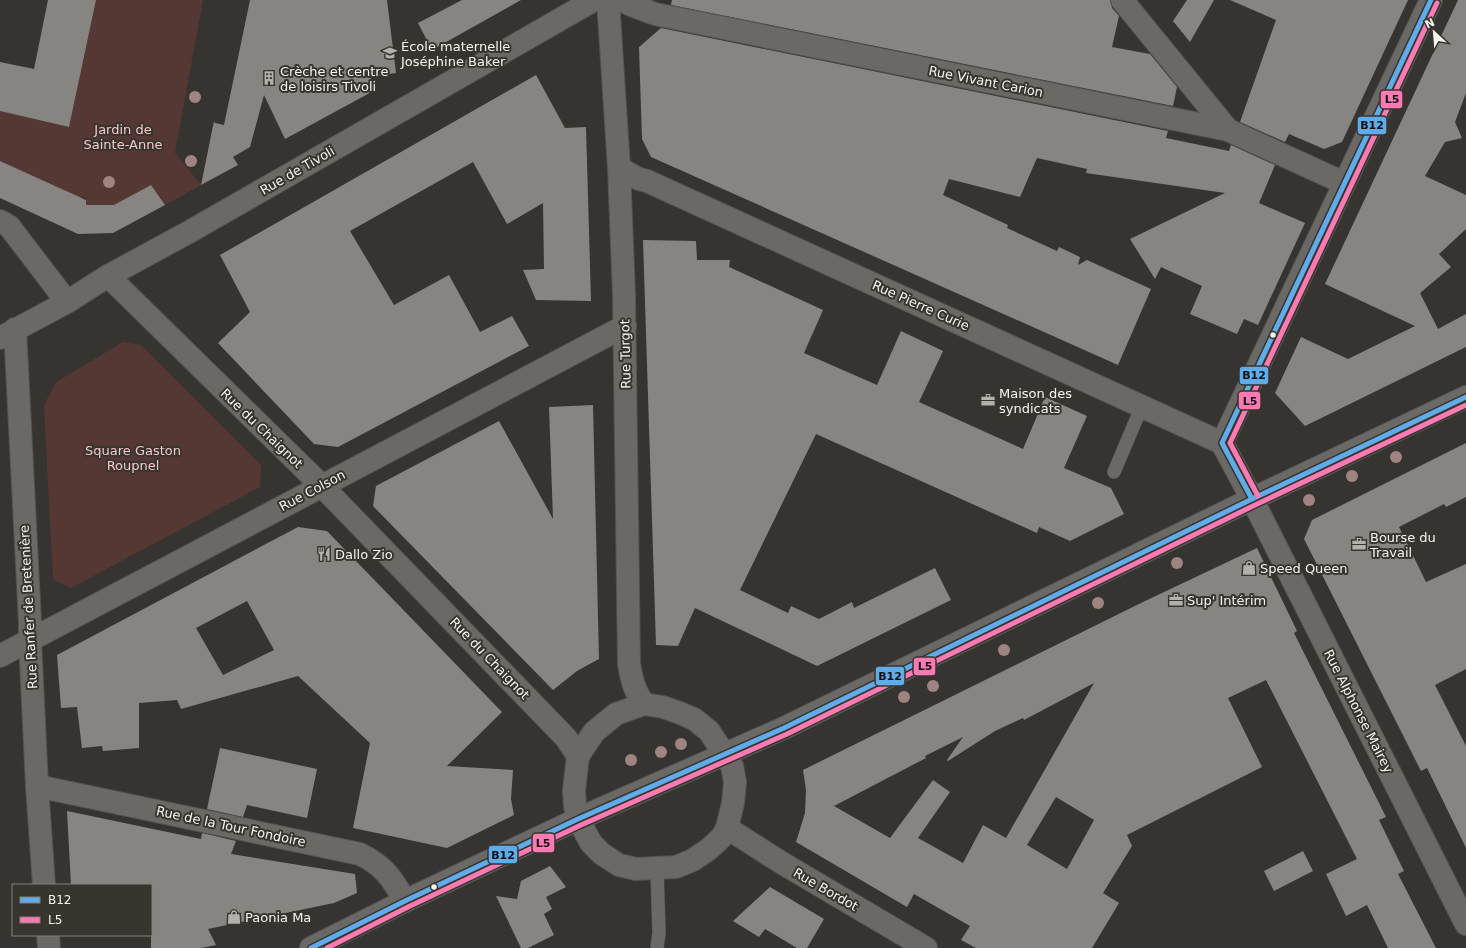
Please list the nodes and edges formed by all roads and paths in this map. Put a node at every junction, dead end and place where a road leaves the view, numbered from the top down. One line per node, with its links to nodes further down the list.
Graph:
1 (594, 0): 10 (street, Rue de Tivoli)
2 (608, 0): 7 (street, Rue Turgot)
3 (621, 0): 6 (street, Rue Vivant Carion)
4 (1122, 0): 6 (street)
5 (1431, 0): 8 (street)
6 (1228, 130): 8 (street, Rue Vivant Carion)
7 (619, 168): 12 (street, Rue Turgot); 15 (street, Rue Pierre Curie)
8 (1344, 183): 16 (street)
9 (0, 221): 11 (street)
10 (108, 276): 11 (street, Rue de Tivoli); 18 (street, Rue du Chaignot)
11 (67, 302): 13 (street, Rue de Tivoli)
12 (625, 326): 18 (street, Rue Colson); 22 (street, Rue Turgot)
13 (7, 334): 20 (street, Rue Ranfer de Bretenière)
14 (1466, 397): 19 (street)
15 (1142, 406): 16 (street, Rue Pierre Curie); 17 (lane)
16 (1222, 443): 19 (street, Rue Alphonse Mairey)
17 (1114, 472)
18 (321, 485): 20 (street, Rue Colson); 24 (street, Rue du Chaignot)
19 (1252, 499): 23 (street); 31 (street, Rue Alphonse Mairey)
20 (30, 640): 21 (street, Rue Colson); 25 (street, Rue Ranfer de Bretenière)
21 (0, 656)
22 (644, 704): 23 (street); 24 (street)
23 (725, 754): 26 (street); 27 (street)
24 (578, 756): 26 (street)
25 (37, 786): 29 (street, Rue Ranfer de Bretenière); 30 (street, Rue de la Tour Fondoire)
26 (578, 819): 28 (street); 30 (street)
27 (727, 828): 28 (street); 36 (street, Rue Bordot)
28 (657, 869): 35 (lane)
29 (44, 884)
30 (405, 901): 34 (street)
31 (1466, 924)
32 (48, 936): 33 (street)
33 (49, 948)
34 (311, 948)
35 (657, 948)
36 (926, 948)

